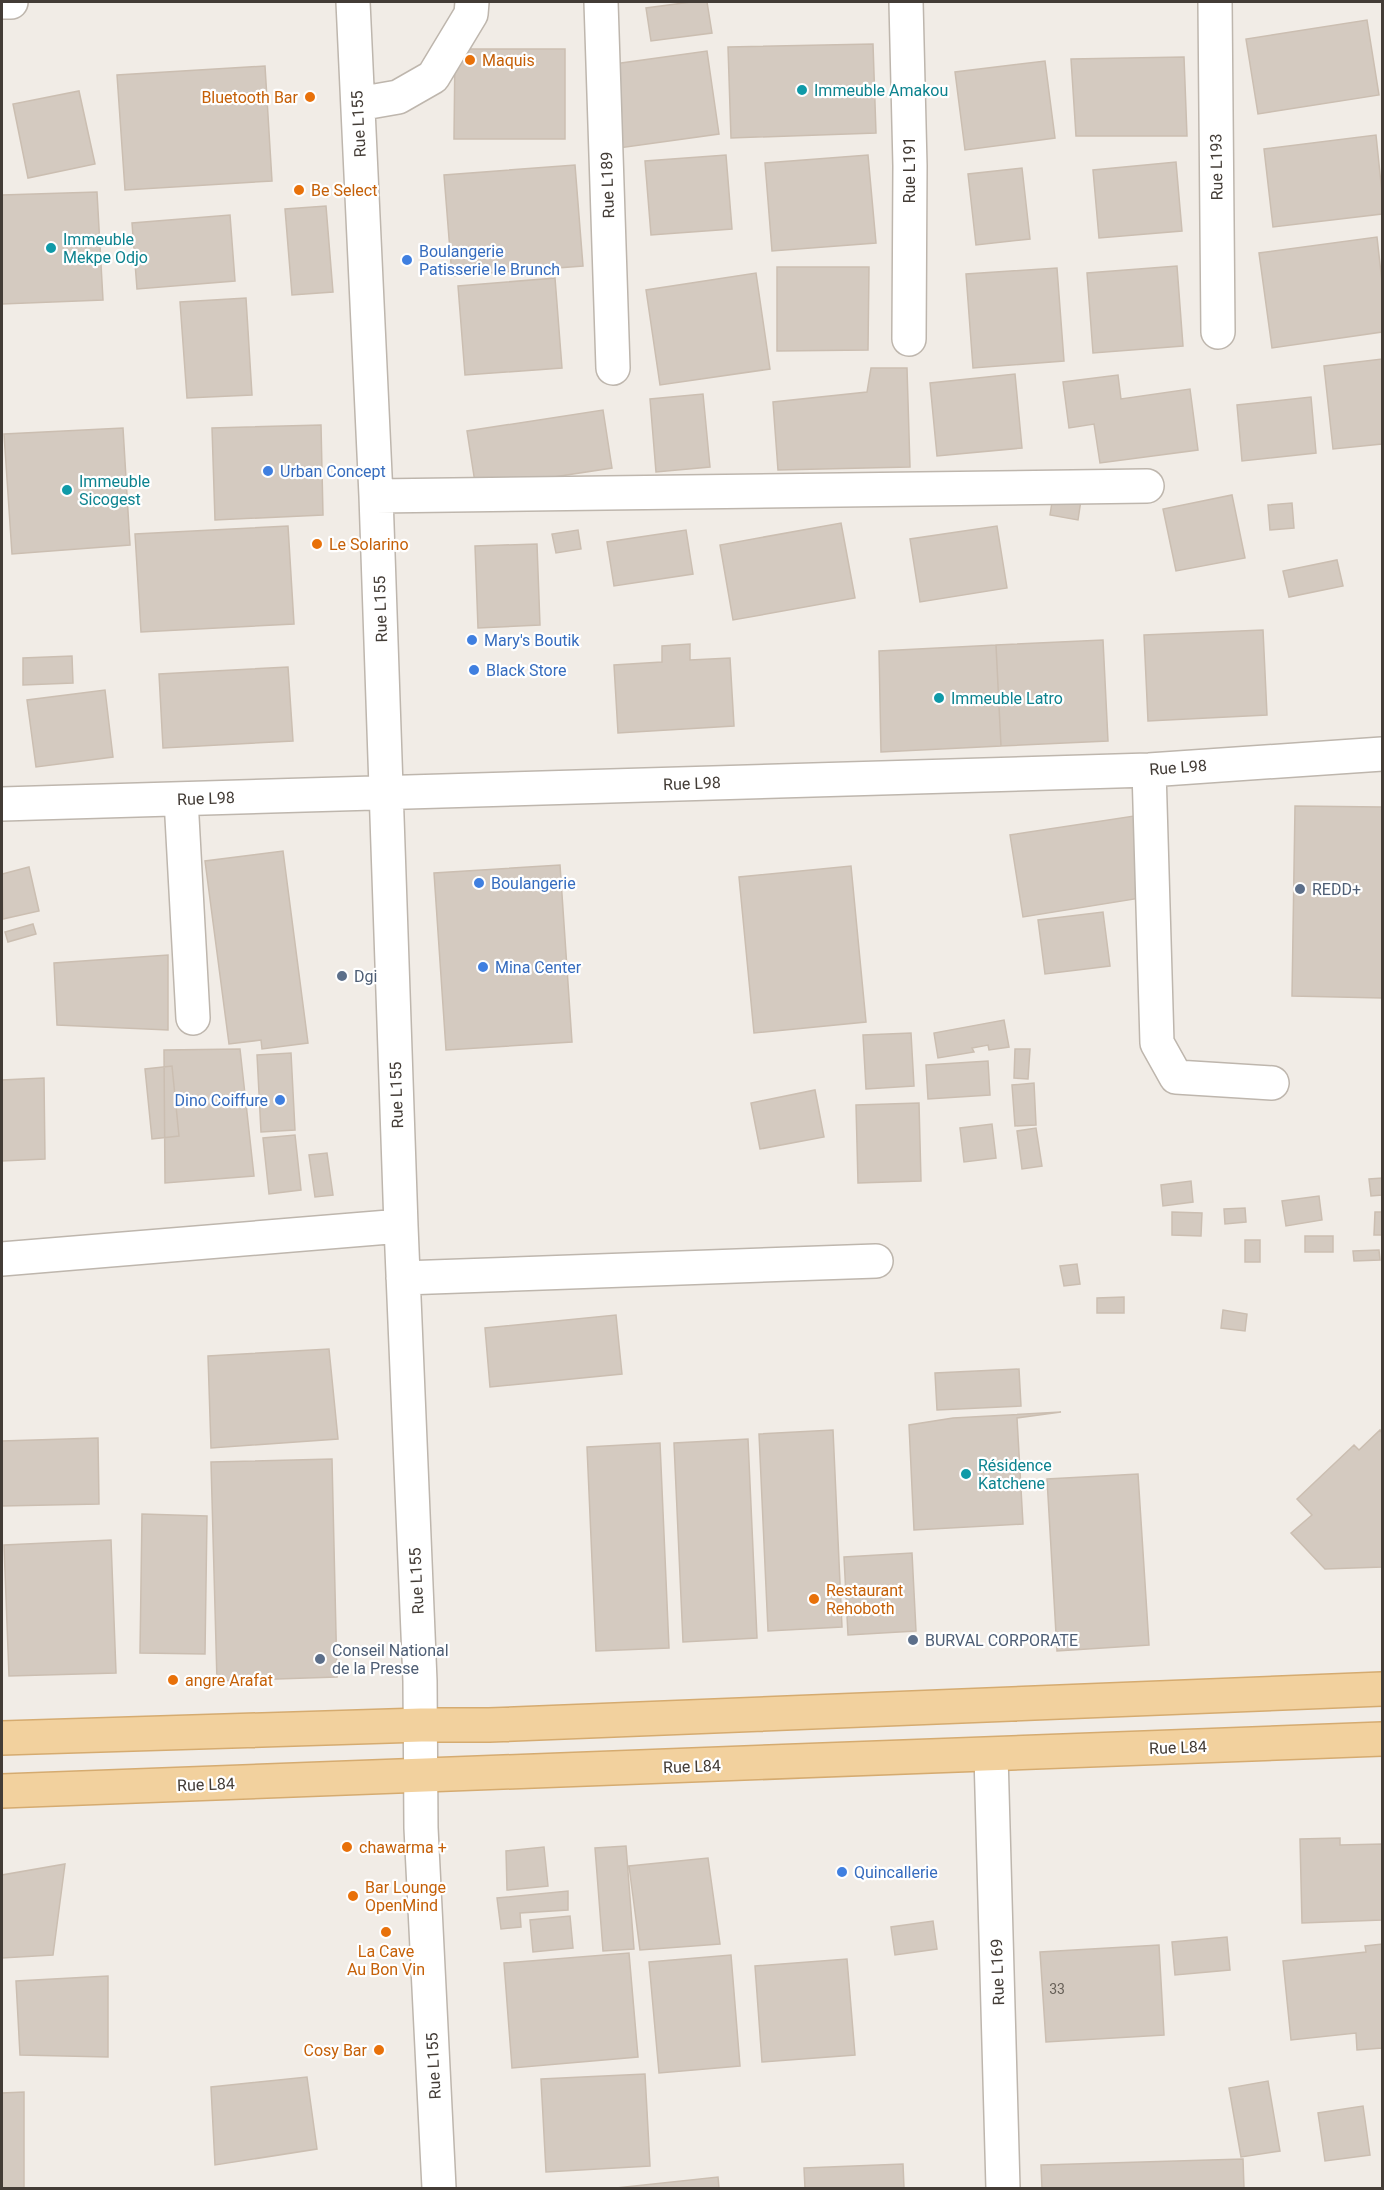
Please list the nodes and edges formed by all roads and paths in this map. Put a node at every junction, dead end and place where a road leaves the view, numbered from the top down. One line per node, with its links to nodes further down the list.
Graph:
1 (2, 2): 2 (street)
2 (11, 2)
3 (352, 2): 8 (street, Rue L155)
4 (472, 2): 8 (street)
5 (601, 2): 11 (street, Rue L189)
6 (906, 2): 10 (street, Rue L191)
7 (1215, 2): 9 (street, Rue L193)
8 (358, 104): 13 (street, Rue L155)
9 (1218, 332)
10 (909, 339)
11 (613, 368)
12 (1147, 486): 13 (street)
13 (376, 496): 16 (street, Rue L155)
14 (1383, 754): 15 (street, Rue L98)
15 (1149, 770): 16 (street, Rue L98); 20 (street)
16 (386, 792): 17 (street, Rue L98); 21 (street, Rue L155)
17 (182, 799): 18 (street, Rue L98); 19 (street)
18 (2, 804)
19 (193, 1018)
20 (1272, 1083)
21 (401, 1226): 22 (street); 24 (street, Rue L155)
22 (2, 1259)
23 (876, 1261): 24 (street)
24 (403, 1278): 26 (street, Rue L155)
25 (1383, 1689): 26 (main road)
26 (421, 1725): 27 (main road); 30 (street, Rue L155)
27 (2, 1738)
28 (1383, 1739): 29 (main road, Rue L84)
29 (991, 1755): 30 (main road, Rue L84); 33 (street, Rue L169)
30 (420, 1776): 31 (main road, Rue L84); 32 (street, Rue L155)
31 (2, 1791)
32 (439, 2188)
33 (1003, 2188)

